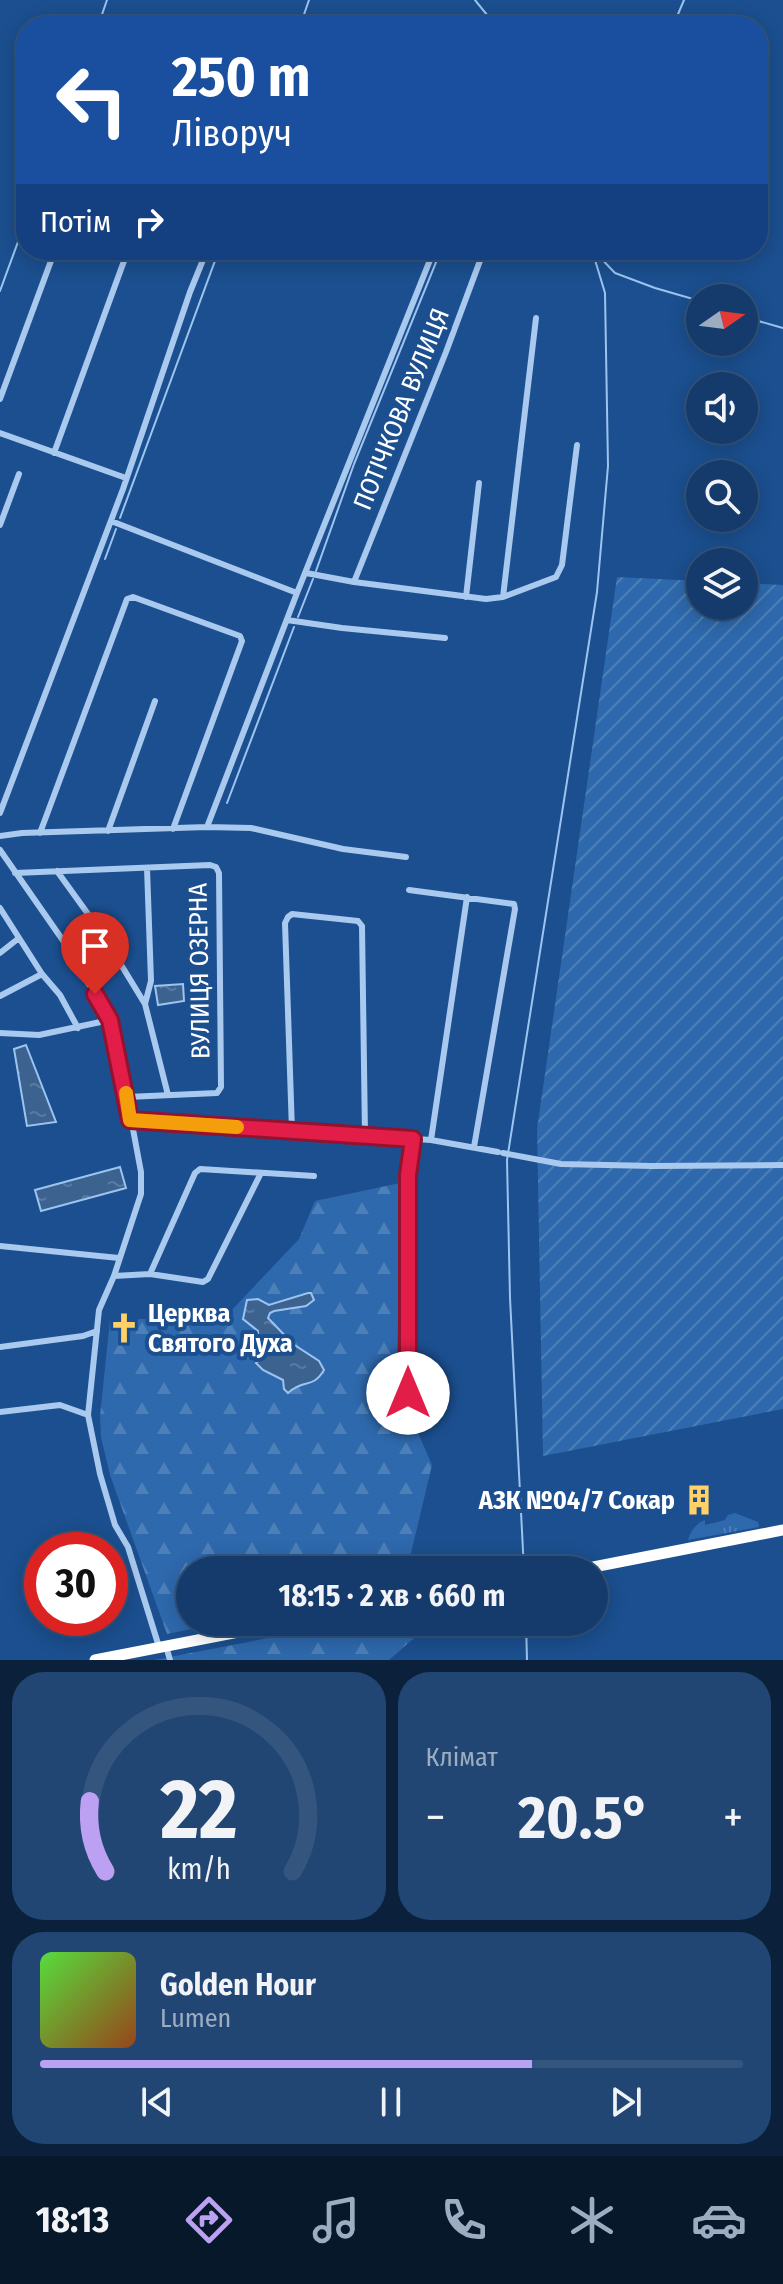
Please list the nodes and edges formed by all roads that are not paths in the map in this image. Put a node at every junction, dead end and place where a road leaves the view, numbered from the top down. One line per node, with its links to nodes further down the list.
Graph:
1 (51, 260): 7 (street)
2 (124, 260): 10 (street)
3 (203, 260): 12 (street)
4 (430, 260): 16 (street)
5 (480, 260): 17 (street, ПОТІЧКОВА ВУЛИЦЯ)
6 (536, 318): 20 (street)
7 (0, 399)
8 (0, 433): 10 (street)
9 (577, 445): 20 (street)
10 (54, 453): 12 (street)
11 (19, 474): 15 (street)
12 (126, 478): 14 (street)
13 (479, 483): 19 (street)
14 (111, 521): 18 (street); 24 (street)
15 (0, 525)
16 (306, 573): 17 (street); 18 (street)
17 (354, 582): 19 (street)
18 (297, 593): 21 (street)
19 (466, 597): 20 (street)
20 (503, 597)
21 (287, 620): 22 (street); 25 (street)
22 (445, 638)
23 (155, 701): 27 (street)
24 (0, 813)
25 (207, 827): 26 (street); 31 (street)
26 (173, 829): 27 (street); 28 (street)
27 (108, 831): 28 (street)
28 (40, 833): 29 (street)
29 (0, 836)
30 (0, 850): 34 (street)
31 (406, 857)
32 (147, 868): 33 (street, ВУЛИЦЯ ОЗЕРНА); 42 (street, ВУЛИЦЯ ОЗЕРНА); 46 (street, ВУЛИЦЯ ОЗЕРНА)
33 (57, 871): 34 (street, ВУЛИЦЯ ОЗЕРНА); 42 (street, ВУЛИЦЯ ОЗЕРНА)
34 (15, 873): 43 (street)
35 (409, 890): 36 (street)
36 (467, 897): 52 (street); 53 (street)
37 (0, 908): 38 (street)
38 (19, 938): 39 (street); 40 (street)
39 (0, 953)
40 (42, 974): 41 (street); 44 (street)
41 (0, 996)
42 (145, 1004): 46 (street, ВУЛИЦЯ ОЗЕРНА)
43 (110, 1020): 44 (street); 47 (street)
44 (78, 1028): 45 (street)
45 (0, 1033)
46 (168, 1095): 47 (street, ВУЛИЦЯ ОЗЕРНА)
47 (127, 1097): 48 (street)
48 (130, 1120): 49 (street); 58 (street)
49 (292, 1131): 50 (street); 50 (street)
50 (365, 1135): 51 (street)
51 (413, 1139): 52 (street); 63 (street)
52 (431, 1140): 53 (street)
53 (474, 1147): 54 (street)
54 (783, 1165)
55 (261, 1173): 56 (street); 59 (street); 59 (street)
56 (314, 1176)
57 (0, 1246): 58 (street)
58 (119, 1258): 60 (street)
59 (150, 1274): 60 (street)
60 (114, 1276): 61 (street)
61 (97, 1331): 62 (street); 65 (street)
62 (0, 1347)
63 (408, 1393)
64 (0, 1412): 65 (street)
65 (88, 1415): 69 (street)
66 (783, 1530): 67 (highway)
67 (608, 1564)
68 (218, 1636): 69 (highway)
69 (162, 1647): 70 (highway); 71 (street)
70 (95, 1660)
71 (170, 1660)

